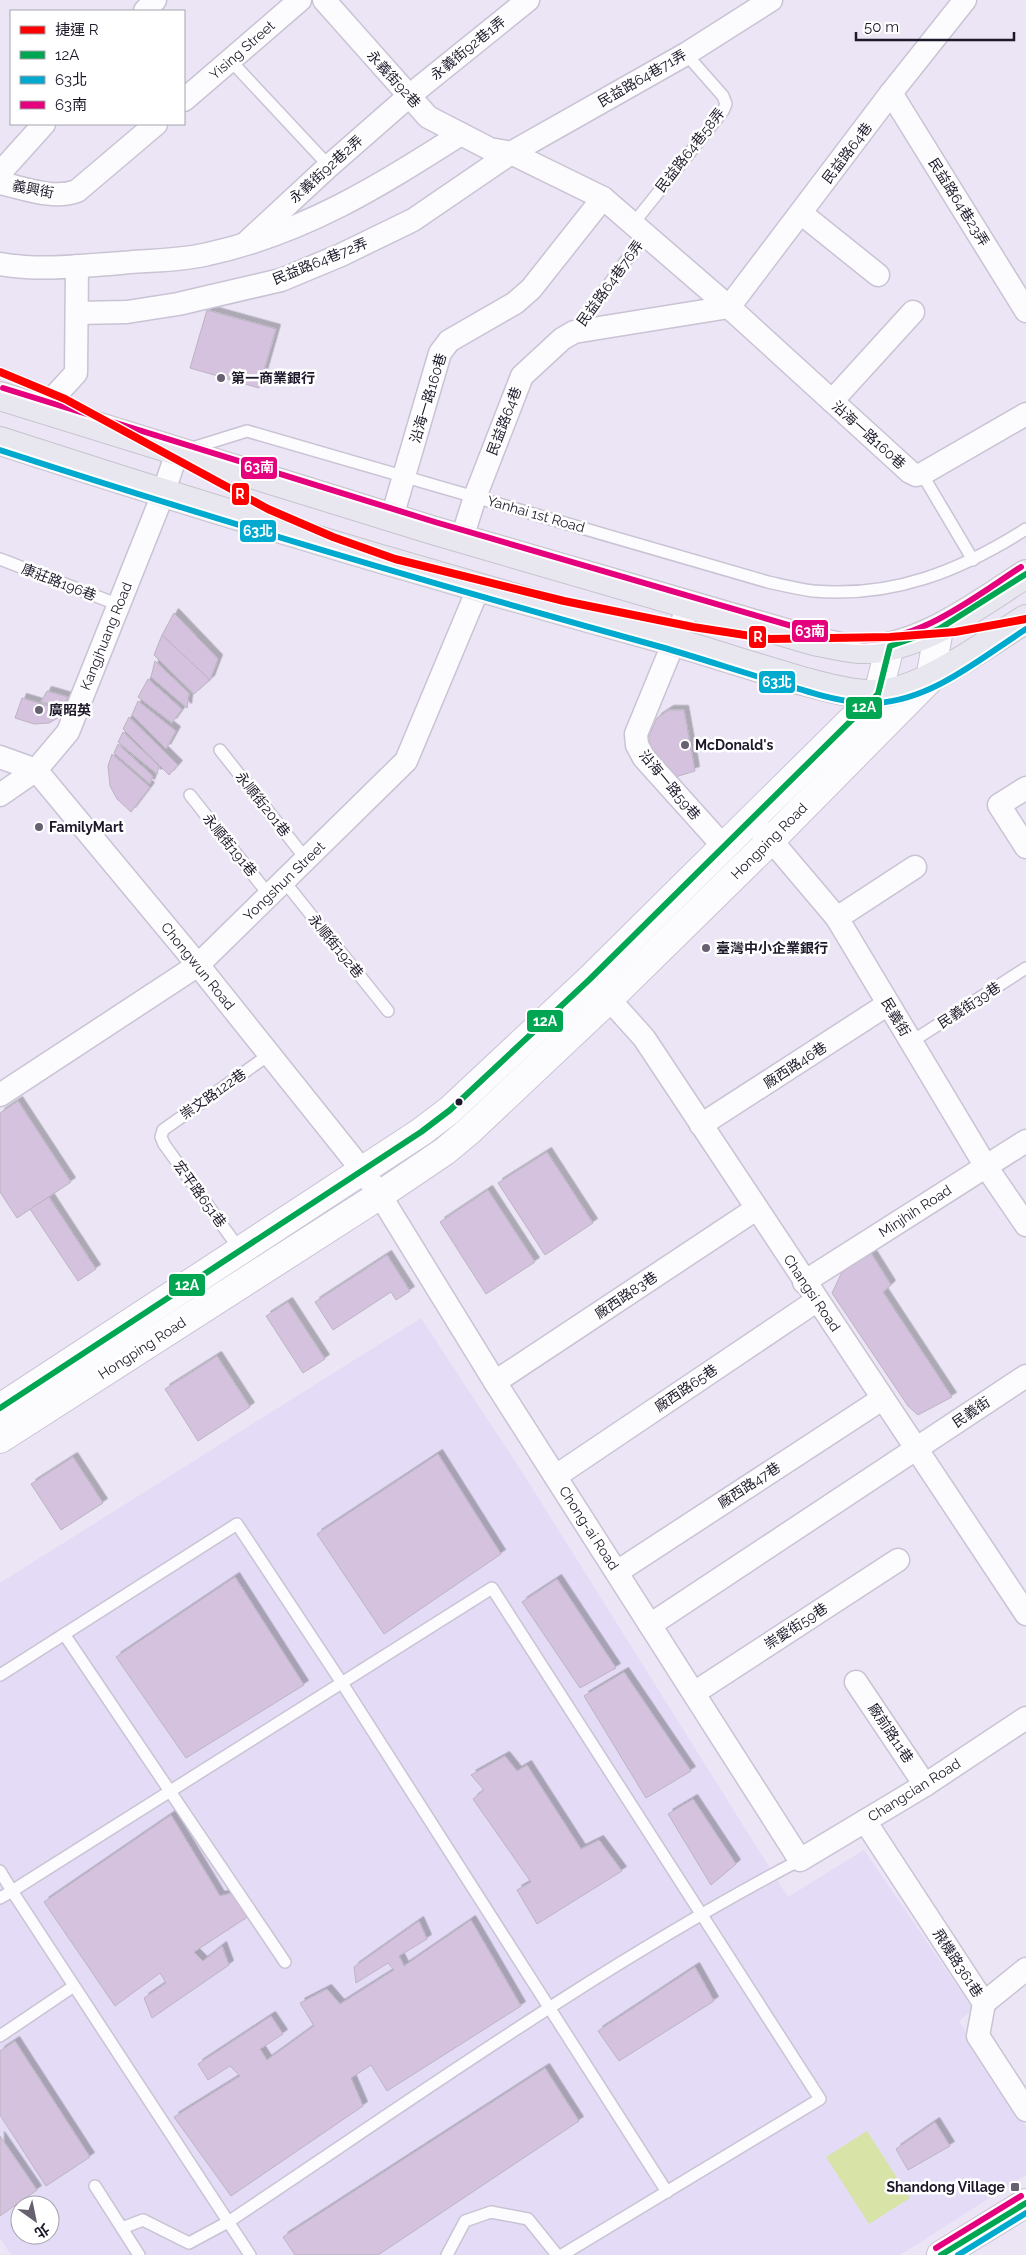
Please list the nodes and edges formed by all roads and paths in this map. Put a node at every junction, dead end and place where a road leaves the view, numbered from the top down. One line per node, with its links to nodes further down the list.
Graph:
1 (155, 0): 7 (street)
2 (300, 0): 9 (street, Yising Street)
3 (324, 0): 11 (street, 永義街92巷)
4 (528, 0): 11 (street, 永義街92巷1弄)
5 (771, 0): 8 (street, 民益路64巷71弄)
6 (965, 0): 10 (street, 民益路64巷)
7 (146, 10)
8 (686, 54): 16 (street, 民益路64巷71弄); 22 (lane, 民益路64巷58弄)
9 (230, 60): 12 (street, Yising Street); 17 (lane)
10 (891, 94): 21 (street, 民益路64巷); 28 (street, 民益路64巷23弄)
11 (409, 96): 15 (street, 永義街92巷); 17 (street, 永義街92巷2弄)
12 (185, 99)
13 (43, 125): 18 (street)
14 (155, 125): 19 (street, 義興街)
15 (469, 138): 16 (street); 23 (street)
16 (512, 153): 20 (street); 30 (street, 民益路64巷72弄)
17 (329, 166): 23 (street, 永義街92巷2弄)
18 (0, 173)
19 (0, 183)
20 (604, 198): 22 (street); 39 (street, 沿海一路160巷)
21 (802, 214): 26 (street); 27 (street, 民益路64巷)
22 (639, 229): 27 (street); 31 (lane, 民益路64巷76弄)
23 (244, 245): 25 (street)
24 (0, 264): 25 (street)
25 (77, 266): 30 (street)
26 (878, 275)
27 (729, 307): 31 (street, 民益路64巷); 33 (street, 沿海一路160巷)
28 (1026, 311)
29 (914, 312): 33 (street)
30 (77, 313): 34 (street)
31 (574, 332): 41 (street, 民益路64巷)
32 (0, 396): 34 (main road)
33 (832, 401): 38 (street, 沿海一路160巷)
34 (42, 410): 37 (main road)
35 (1026, 414): 38 (street, 沿海一路160巷)
36 (0, 441): 40 (main road)
37 (176, 452): 39 (lane, Yanhai 1st Road); 40 (street, Kangjhuang Road); 42 (main road)
38 (922, 474): 46 (lane)
39 (404, 476): 41 (lane, Yanhai 1st Road); 42 (street, 沿海一路160巷)
40 (163, 494): 48 (main road); 49 (street, Kangjhuang Road)
41 (475, 497): 44 (street, 民益路64巷); 46 (lane, Yanhai 1st Road)
42 (392, 517): 44 (main road)
43 (1026, 529): 46 (lane, Yanhai 1st Road)
44 (462, 538): 50 (main road)
45 (0, 559): 49 (lane, 康莊路196巷)
46 (973, 560)
47 (1026, 574): 52 (main road)
48 (478, 589): 53 (main road); 67 (street, Yongshun Street)
49 (119, 605): 59 (street, Kangjhuang Road)
50 (689, 605): 53 (street, 沿海一路59巷); 54 (main road)
51 (1026, 619): 55 (main road)
52 (939, 629): 54 (main road); 55 (street)
53 (674, 642): 56 (main road); 66 (street, 沿海一路59巷)
54 (890, 646): 56 (street)
55 (930, 678): 56 (main road); 64 (street, Hongping Road)
56 (878, 694): 63 (street, Hongping Road)
57 (220, 750): 67 (lane, 永順街201巷)
58 (0, 757): 59 (street)
59 (36, 770): 61 (street, Kangjhuang Road); 71 (street, Chongwun Road)
60 (1026, 788): 65 (street)
61 (0, 795)
62 (190, 795): 69 (lane, 永順街191巷)
63 (751, 821): 64 (street, 民義街); 66 (street, Hongping Road)
64 (771, 840): 70 (street, 民義街); 74 (street, Hongping Road)
65 (1026, 846)
66 (724, 847): 73 (street, Hongping Road)
67 (306, 859): 69 (street, Yongshun Street)
68 (915, 867): 70 (street)
69 (277, 888): 71 (street, Yongshun Street); 76 (lane, 永順街192巷)
70 (837, 918): 75 (street, 民義街)
71 (198, 965): 78 (street, Chongwun Road); 79 (street, Yongshun Street)
72 (1026, 968): 77 (lane, 民義街39巷)
73 (590, 979): 74 (street, Changsi Road); 84 (street, Hongping Road)
74 (609, 999): 80 (street, Changsi Road); 85 (street, Hongping Road)
75 (888, 1004): 77 (street, 民義街); 80 (street, 廠西路46巷)
76 (388, 1011)
77 (911, 1042): 83 (street, 民義街)
78 (270, 1054): 81 (lane, 崇文路122巷); 84 (street, Chongwun Road)
79 (0, 1095)
80 (701, 1125): 86 (street, Changsi Road)
81 (161, 1137): 88 (lane, 宏平路651巷)
82 (1026, 1140): 83 (street, Minjhih Road)
83 (985, 1165): 87 (street, 民義街); 89 (street, Minjhih Road)
84 (362, 1170): 85 (street, Chongwun Road); 88 (street, Hongping Road)
85 (380, 1195): 91 (street, Chong-ai Road); 94 (street, Hongping Road)
86 (756, 1209): 89 (street, Changsi Road); 91 (street, 廠西路83巷)
87 (1026, 1225)
88 (240, 1250): 93 (street, Hongping Road)
89 (810, 1291): 92 (street, Changsi Road); 96 (street, 廠西路65巷)
90 (1026, 1376): 95 (street, 民義街)
91 (496, 1382): 96 (street, Chong-ai Road)
92 (882, 1399): 95 (street, Changsi Road); 98 (street, 廠西路47巷)
93 (0, 1408)
94 (0, 1439)
95 (916, 1449): 99 (street, Changsi Road); 100 (street, 民義街)
96 (556, 1476): 98 (street, Chong-ai Road)
97 (898, 1560): 105 (street, 崇愛街59巷)
98 (616, 1572): 100 (street, Chong-ai Road)
99 (1026, 1614)
100 (650, 1625): 105 (street, Chong-ai Road)
101 (64, 1634): 102 (lane); 104 (lane); 108 (lane)
102 (0, 1675)
103 (856, 1682): 107 (street, 廠前路11巷)
104 (342, 1683): 108 (lane); 114 (lane); 119 (lane)
105 (694, 1693): 110 (street, Chong-ai Road)
106 (1026, 1718): 107 (street, Changcian Road)
107 (925, 1784): 109 (street, Changcian Road)
108 (169, 1791): 112 (lane); 115 (lane)
109 (865, 1821): 110 (street, Changcian Road); 118 (street, 飛機路361巷)
110 (800, 1860): 114 (lane)
111 (0, 1871): 112 (lane)
112 (12, 1890): 113 (lane); 117 (lane)
113 (0, 1898)
114 (702, 1914): 119 (lane); 123 (lane)
115 (285, 1962)
116 (1026, 1969): 118 (street)
117 (74, 1986): 120 (lane); 125 (lane)
118 (984, 2003): 121 (street, 飛機路361巷)
119 (550, 2008): 123 (lane); 125 (lane)
120 (0, 2036)
121 (1026, 2110)
122 (95, 2186): 126 (lane)
123 (667, 2192): 133 (lane)
124 (1026, 2203): 134 (street)
125 (228, 2222): 127 (lane); 130 (lane)
126 (122, 2228): 127 (lane); 128 (lane)
127 (189, 2243): 129 (lane)
128 (139, 2255)
129 (192, 2255)
130 (250, 2255)
131 (447, 2255): 132 (lane)
132 (557, 2255)
133 (562, 2255)
134 (941, 2255)

